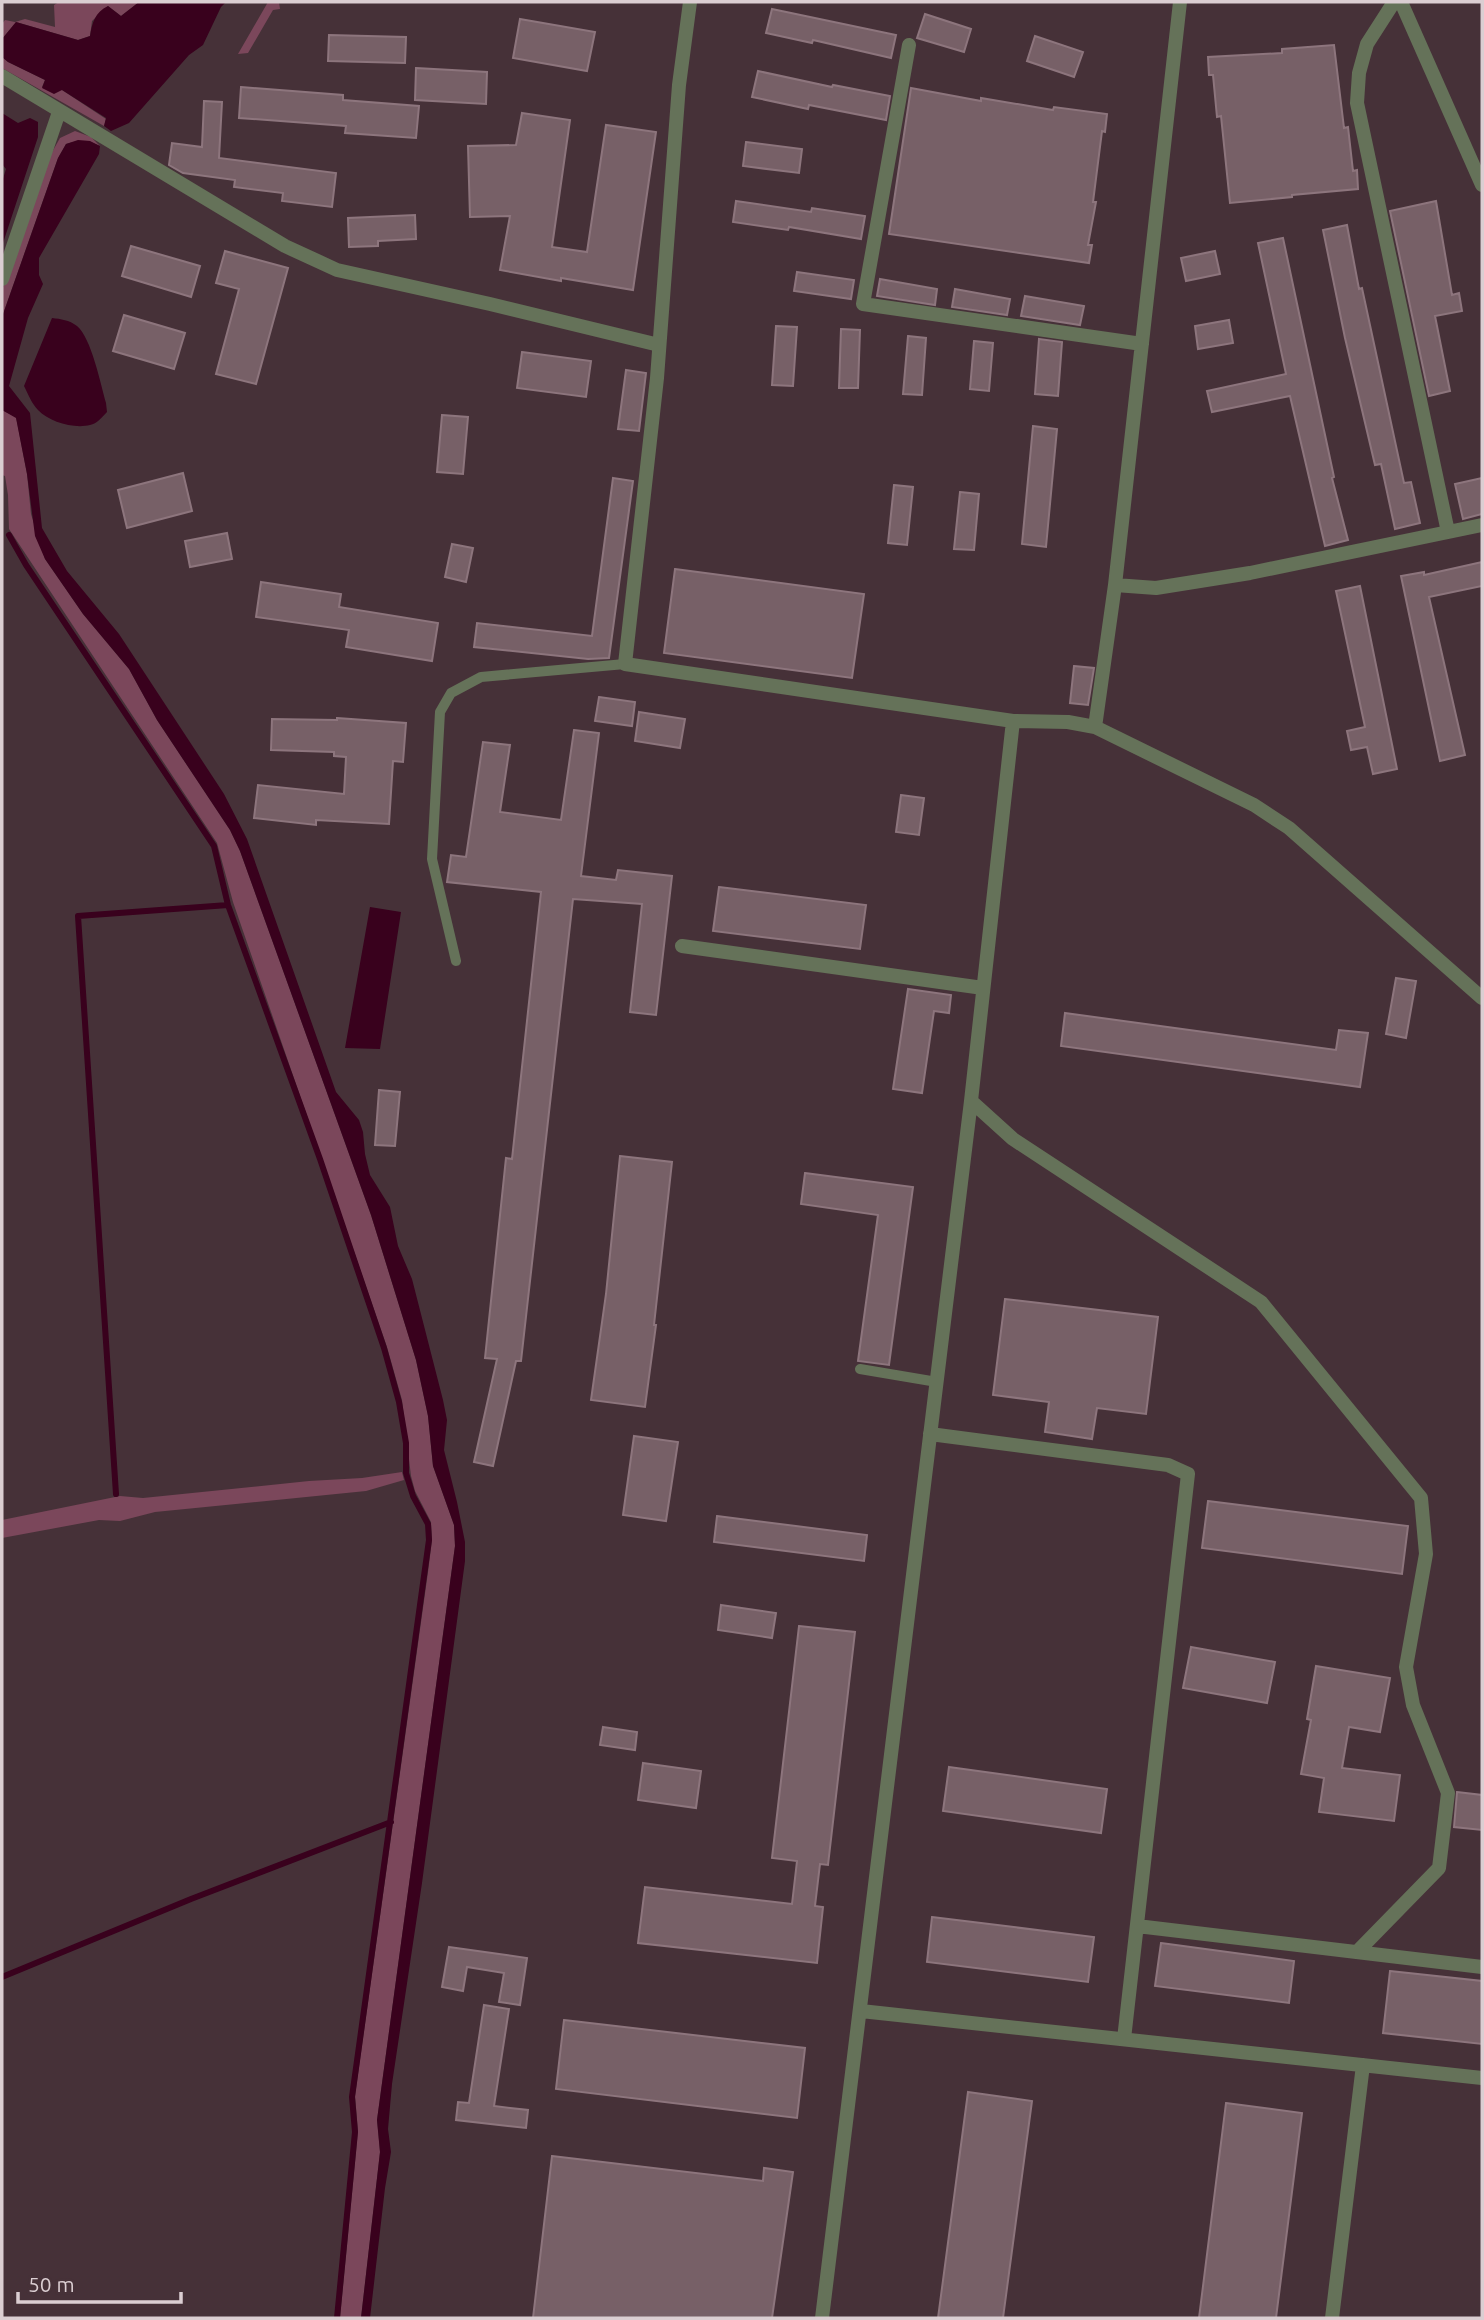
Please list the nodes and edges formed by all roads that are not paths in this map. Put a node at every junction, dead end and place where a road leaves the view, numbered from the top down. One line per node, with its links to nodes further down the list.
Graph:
1 (690, 2): 11 (street)
2 (1180, 2): 10 (street)
3 (1394, 2): 13 (street)
4 (1401, 2): 8 (street)
5 (909, 45): 10 (street)
6 (2, 76): 7 (street)
7 (59, 112): 9 (street); 11 (street)
8 (1482, 185)
9 (2, 279)
10 (1142, 344): 14 (street)
11 (659, 345): 15 (street)
12 (1482, 525): 13 (street)
13 (1448, 532): 14 (street)
14 (1115, 585): 17 (street)
15 (625, 664): 16 (street); 19 (lane)
16 (1013, 720): 17 (street); 20 (street)
17 (1095, 727): 21 (street)
18 (682, 946): 20 (street)
19 (456, 961)
20 (983, 988): 22 (street)
21 (1482, 998)
22 (971, 1101): 24 (street); 27 (street)
23 (860, 1368): 24 (lane)
24 (937, 1382): 25 (street)
25 (930, 1434): 26 (street); 29 (street)
26 (1137, 1926): 27 (street); 30 (street)
27 (1357, 1952): 28 (street)
28 (1482, 1967)
29 (861, 2011): 30 (street); 33 (street)
30 (1124, 2039): 31 (street)
31 (1363, 2065): 32 (street); 34 (street)
32 (1482, 2078)
33 (822, 2318)
34 (1332, 2318)

